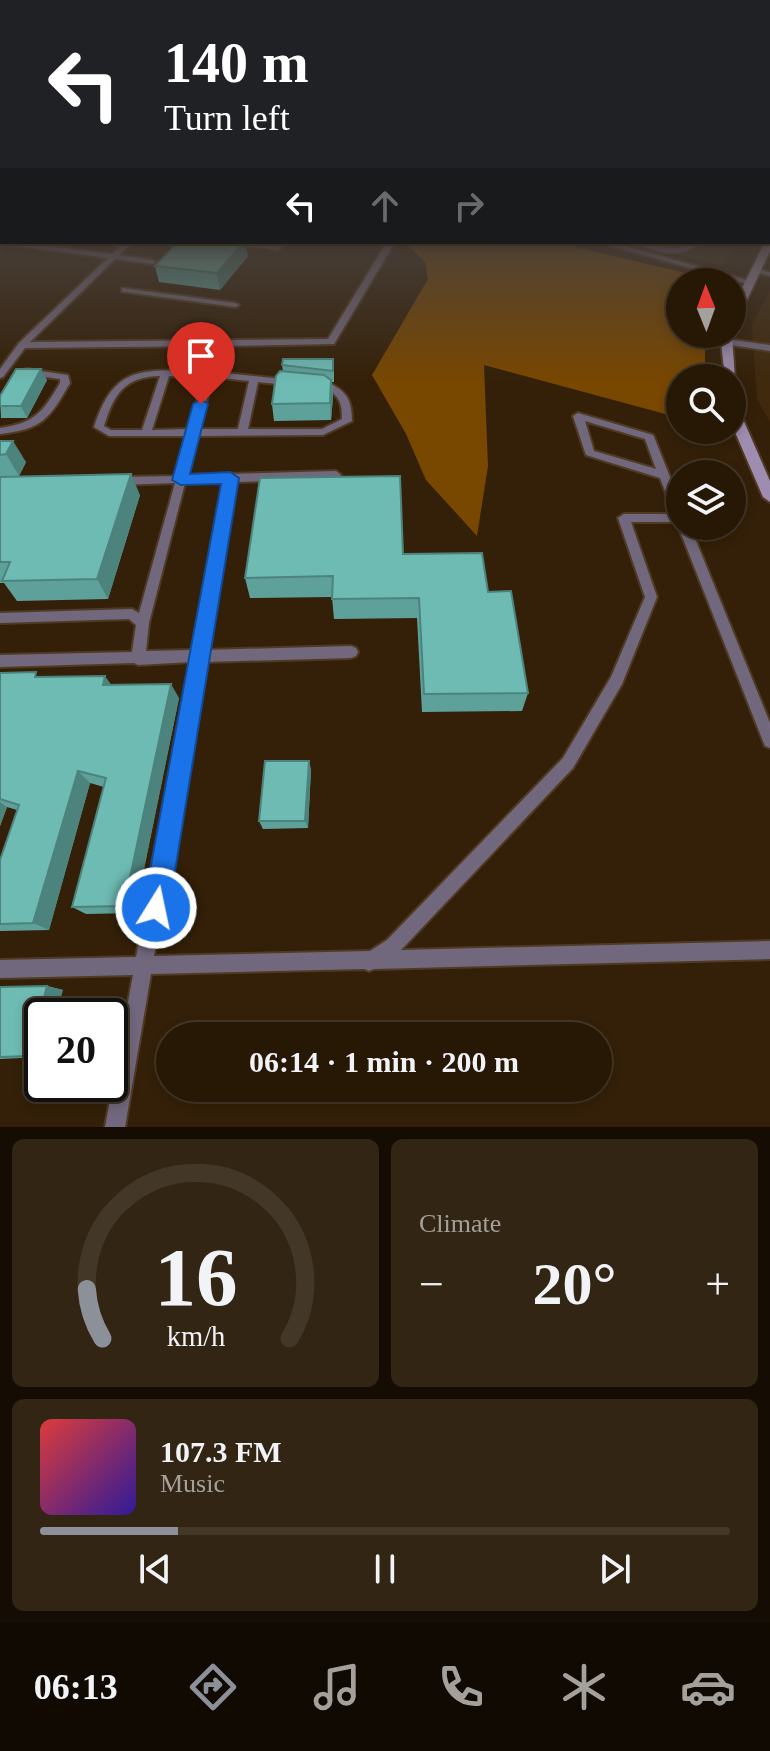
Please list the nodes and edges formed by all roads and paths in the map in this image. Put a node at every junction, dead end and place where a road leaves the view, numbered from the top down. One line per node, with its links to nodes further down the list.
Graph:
1 (91, 277): 11 (lane)
2 (370, 277): 10 (lane)
3 (730, 277): 5 (lane)
4 (753, 277): 5 (street)
5 (750, 282): 7 (street)
6 (125, 290): 8 (lane)
7 (746, 290)
8 (235, 305)
9 (746, 342): 12 (lane)
10 (217, 343): 11 (lane); 14 (lane)
11 (22, 345): 13 (lane)
12 (770, 348)
13 (1, 373): 17 (lane)
14 (208, 374): 15 (lane); 16 (lane); 20 (lane)
15 (165, 375): 19 (lane); 19 (lane)
16 (254, 379): 18 (lane); 18 (lane)
17 (0, 431)
18 (242, 432): 20 (lane)
19 (146, 433): 20 (lane)
20 (193, 433): 25 (lane)
21 (746, 442): 28 (street)
22 (336, 475): 24 (lane)
23 (663, 475): 23 (lane); 27 (lane)
24 (230, 478): 25 (lane); 34 (lane)
25 (181, 480): 26 (lane); 32 (lane)
26 (105, 481)
27 (666, 482)
28 (770, 497)
29 (666, 517): 39 (lane)
30 (690, 540): 37 (lane)
31 (0, 618): 32 (lane)
32 (143, 623): 35 (lane)
33 (351, 652): 34 (lane)
34 (198, 658): 35 (lane); 40 (lane)
35 (138, 659): 36 (lane)
36 (0, 661)
37 (770, 741)
38 (770, 950): 39 (lane)
39 (369, 962): 40 (lane)
40 (146, 967): 41 (lane); 42 (lane)
41 (0, 969)
42 (115, 1127)

